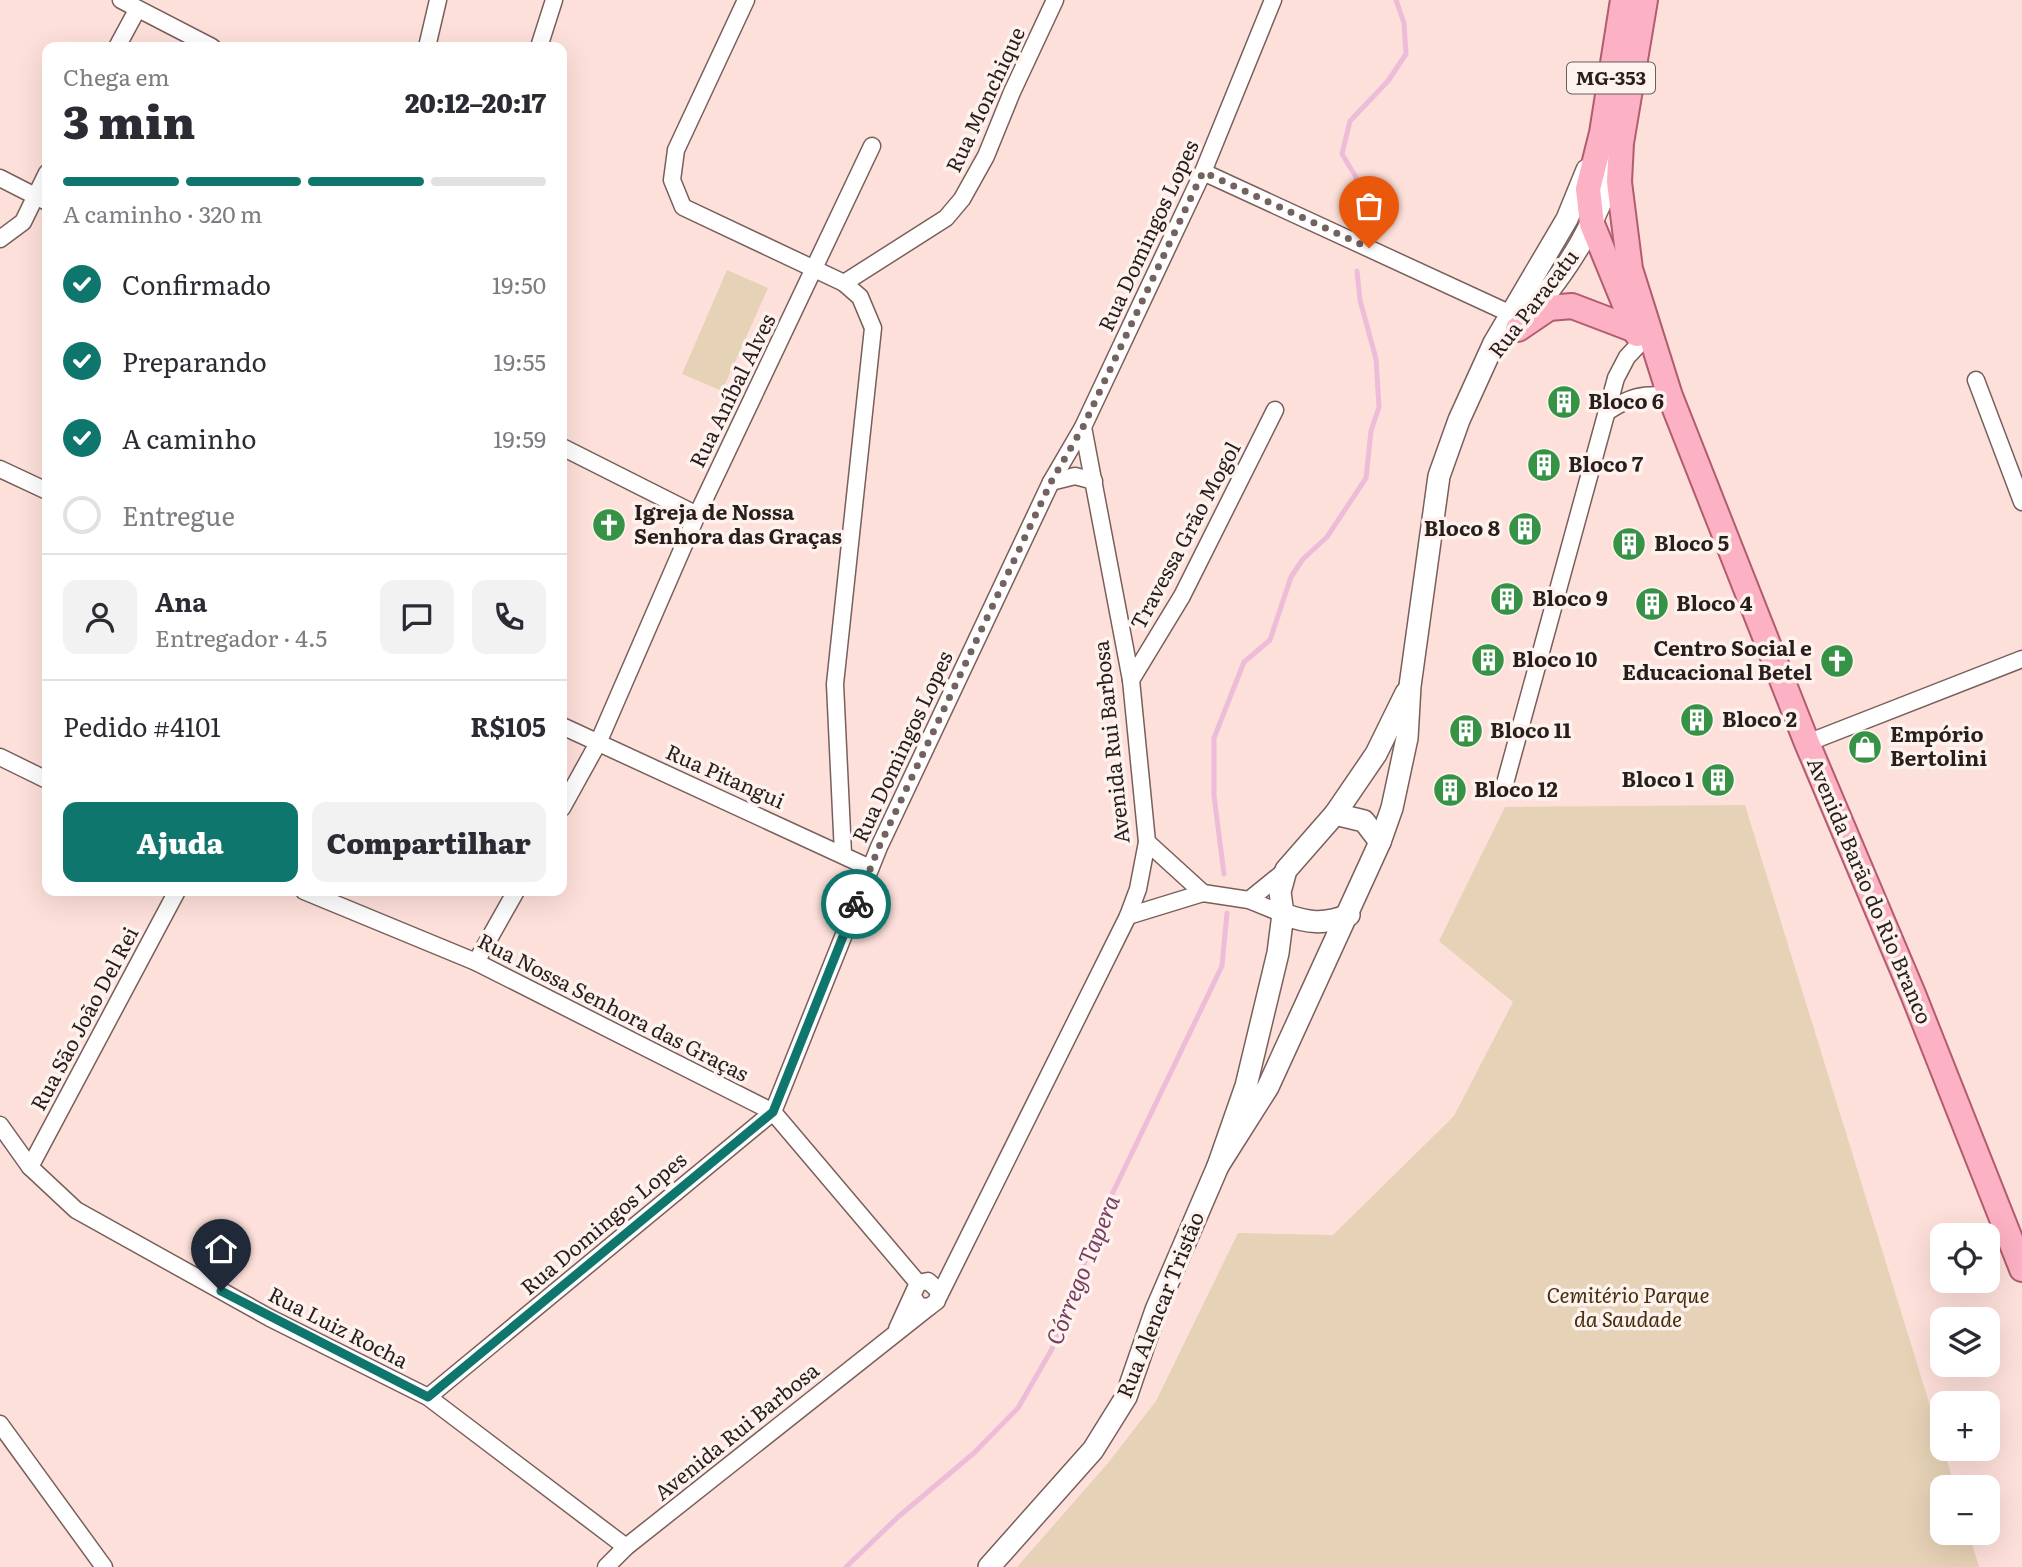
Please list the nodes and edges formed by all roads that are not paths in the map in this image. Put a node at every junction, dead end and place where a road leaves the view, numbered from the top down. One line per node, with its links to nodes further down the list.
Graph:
1 (121, 0): 8 (street)
2 (438, 0): 11 (street)
3 (554, 0): 12 (street)
4 (746, 0): 21 (street)
5 (1055, 0): 22 (street, Rua Monchique)
6 (1273, 0): 16 (street, Rua Domingos Lopes)
7 (1640, 0): 13 (main road, Rua Paracatu / MG-353); 15 (main road, Rua Paracatu / MG-353)
8 (137, 10): 9 (street); 10 (street)
9 (120, 42)
10 (202, 42)
11 (428, 42)
12 (540, 42)
13 (1621, 144): 19 (main road, Rua Paracatu / MG-353); 26 (main road, Avenida Barão do Rio Branco)
14 (872, 145): 21 (street, Rua Aníbal Alves)
15 (1595, 154): 19 (main road, MG-353); 23 (main road, Rua Paracatu / MG-353)
16 (1203, 172): 23 (street); 29 (street, Rua Domingos Lopes)
17 (0, 178): 18 (street)
18 (41, 199): 20 (street)
19 (1592, 224): 23 (main road, Rua Paracatu / MG-353); 24 (main road, Avenida Barão do Rio Branco)
20 (0, 239)
21 (816, 270): 22 (street); 36 (street, Rua Aníbal Alves)
22 (844, 283): 50 (street)
23 (1514, 321): 24 (main road); 39 (main road, Rua Paracatu / MG-353)
24 (1638, 336): 26 (main road, Avenida Barão do Rio Branco); 28 (street)
25 (1976, 380): 35 (street)
26 (1670, 396): 28 (street); 42 (main road, Avenida Barão do Rio Branco)
27 (1275, 410): 38 (street, Travessa Grão Mogol)
28 (1606, 412): 45 (street)
29 (1083, 427): 32 (street, Avenida Rui Barbosa); 33 (street, Rua Domingos Lopes)
30 (567, 449): 36 (street)
31 (0, 469): 34 (street)
32 (1094, 481): 33 (street); 38 (street, Avenida Rui Barbosa)
33 (1051, 482): 51 (street, Rua Domingos Lopes)
34 (42, 489)
35 (2022, 502)
36 (697, 514): 41 (street, Rua Aníbal Alves)
37 (2022, 659): 42 (street)
38 (1131, 680): 48 (street, Avenida Rui Barbosa)
39 (1410, 686): 47 (main road, Rua Paracatu / MG-353); 49 (main road, Rua Paracatu / MG-353)
40 (567, 728): 41 (street, Rua Pitangui)
41 (598, 743): 46 (street, Rua Aníbal Alves); 50 (street, Rua Pitangui)
42 (1807, 743): 67 (main road, Avenida Barão do Rio Branco)
43 (0, 757): 44 (street)
44 (42, 778)
45 (1504, 787)
46 (567, 799)
47 (1335, 814): 49 (main road); 52 (main road, Rua Paracatu / MG-353)
48 (1146, 842): 53 (street); 60 (street, Avenida Rui Barbosa)
49 (1380, 842): 59 (main road, Rua Paracatu / MG-353)
50 (843, 854): 51 (street, Rua Pitangui)
51 (870, 868): 62 (street, Rua Domingos Lopes)
52 (1286, 870): 57 (street); 58 (main road, MG-353)
53 (1203, 893): 57 (street); 60 (street)
54 (174, 896): 65 (street, Rua São João Del Rei)
55 (316, 896): 61 (street, Rua Nossa Senhora das Graças)
56 (513, 896): 61 (street)
57 (1248, 900): 58 (street)
58 (1283, 914): 59 (main road); 64 (main road, Rua Alencar Tristão / MG-353)
59 (1349, 915): 64 (main road, Rua Alencar Tristão / MG-353)
60 (1128, 916): 66 (street, Avenida Rui Barbosa)
61 (476, 962): 62 (street, Rua Nossa Senhora das Graças)
62 (773, 1112): 68 (street, Rua Nossa Senhora das Graças); 71 (street, Rua Domingos Lopes)
63 (0, 1125): 65 (street, Rua Luiz Rocha)
64 (1218, 1166): 76 (main road, Rua Alencar Tristão / MG-353)
65 (30, 1167): 71 (street, Rua Luiz Rocha)
66 (956, 1266): 68 (street); 69 (street, Avenida Rui Barbosa)
67 (2022, 1269)
68 (919, 1287): 69 (street); 69 (street); 70 (street, Avenida Rui Barbosa)
69 (934, 1302): 70 (street, Avenida Rui Barbosa)
70 (896, 1331): 73 (street, Avenida Rui Barbosa)
71 (428, 1397): 73 (street, Rua Luiz Rocha)
72 (0, 1424): 74 (street)
73 (626, 1547): 75 (street, Avenida Rui Barbosa)
74 (104, 1567)
75 (606, 1567)
76 (989, 1567)

